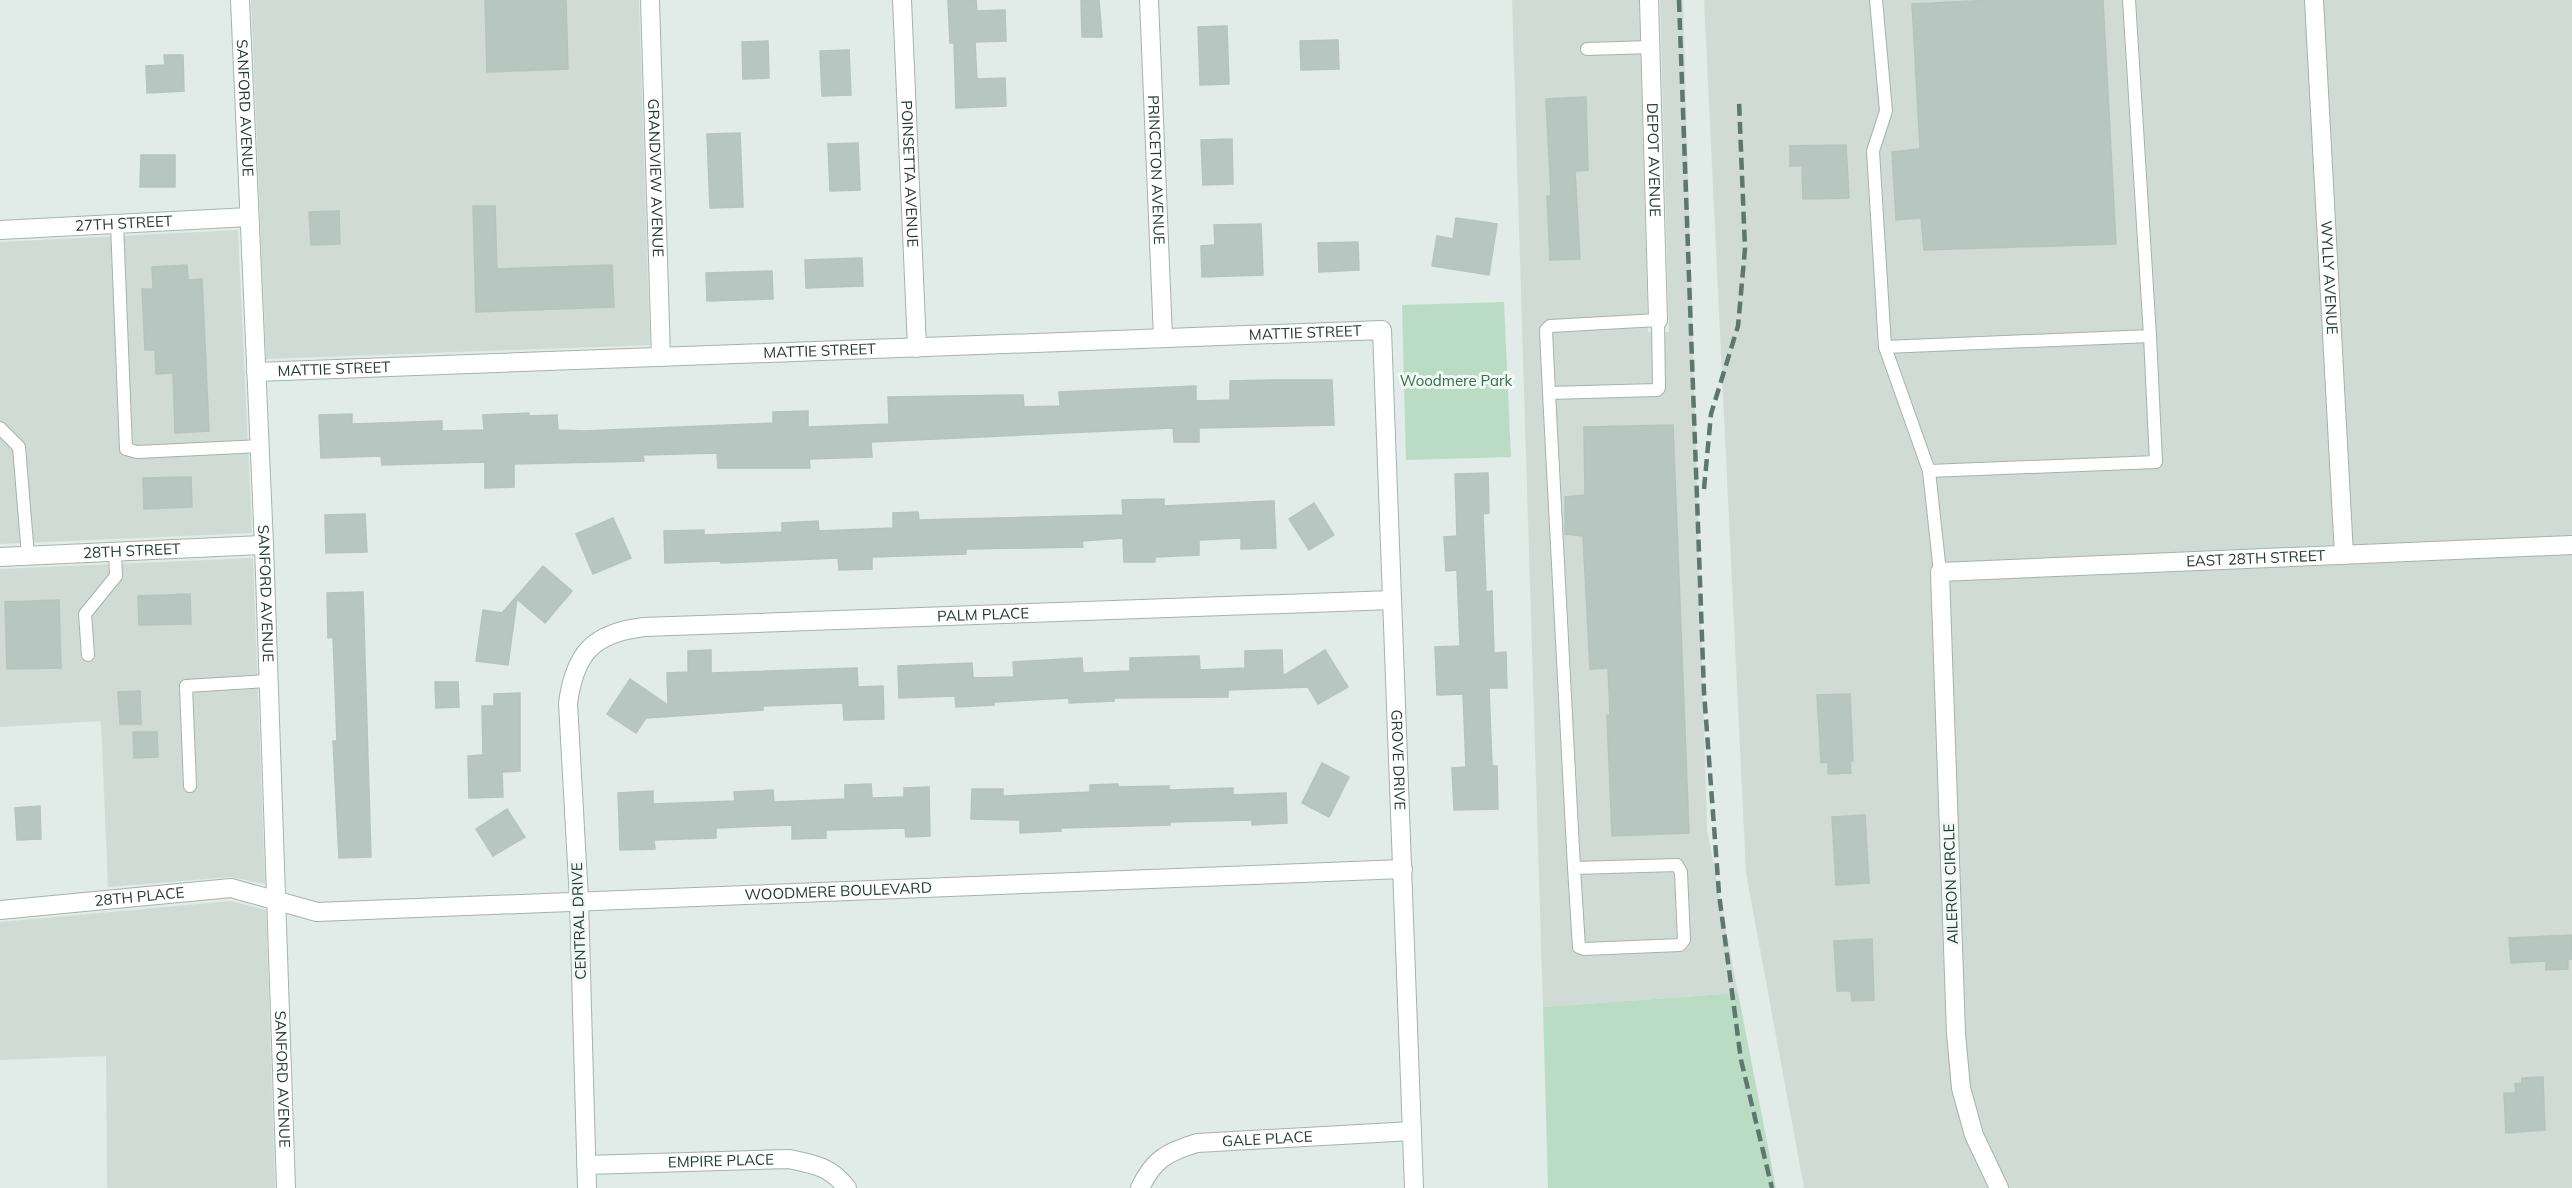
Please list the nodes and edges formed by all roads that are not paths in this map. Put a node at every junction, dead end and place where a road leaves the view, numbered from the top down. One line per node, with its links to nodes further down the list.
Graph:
1 (240, 0): 11 (street, SANFORD AVENUE)
2 (650, 0): 20 (street, GRANDVIEW AVENUE)
3 (902, 0): 19 (street, POINSETTA AVENUE)
4 (1149, 0): 17 (street, PRINCETON AVENUE)
5 (1649, 0): 9 (street, DEPOT AVENUE)
6 (1876, 0): 18 (lane)
7 (2129, 0): 16 (lane)
8 (2314, 0): 29 (street, WYLLY AVENUE)
9 (1651, 46): 10 (lane); 14 (street, DEPOT AVENUE)
10 (1587, 50)
11 (249, 217): 12 (street, 27TH STREET); 21 (street, SANFORD AVENUE)
12 (117, 224): 13 (street, 27TH STREET); 24 (lane)
13 (0, 230)
14 (1658, 320): 22 (lane); 22 (lane)
15 (1382, 330): 17 (street, MATTIE STREET); 33 (street, GROVE DRIVE)
16 (2150, 336): 18 (lane); 25 (lane)
17 (1162, 338): 19 (street, MATTIE STREET)
18 (1885, 347): 25 (lane)
19 (917, 348): 20 (street, MATTIE STREET)
20 (661, 357): 21 (street, MATTIE STREET)
21 (256, 372): 24 (street, SANFORD AVENUE)
22 (1549, 393): 38 (lane)
23 (0, 428): 30 (lane)
24 (260, 446): 26 (street, SANFORD AVENUE)
25 (1929, 471): 32 (lane)
26 (264, 545): 28 (street, 28TH STREET); 36 (street, SANFORD AVENUE)
27 (2572, 545): 29 (street, EAST 28TH STREET)
28 (115, 552): 30 (street, 28TH STREET); 34 (lane)
29 (2344, 555): 32 (street, EAST 28TH STREET)
30 (28, 556): 31 (street, 28TH STREET)
31 (0, 557)
32 (1940, 572): 50 (street, AILERON CIRCLE)
33 (1392, 600): 35 (street, PALM PLACE); 39 (street, GROVE DRIVE)
34 (88, 656)
35 (581, 656): 41 (street, CENTRAL DRIVE)
36 (268, 681): 37 (lane); 40 (street, SANFORD AVENUE)
37 (190, 786)
38 (1574, 868): 38 (lane)
39 (1403, 869): 41 (street, WOODMERE BOULEVARD); 43 (street, GROVE DRIVE)
40 (276, 900): 41 (street, WOODMERE BOULEVARD); 42 (street, 28TH PLACE); 45 (street, SANFORD AVENUE)
41 (579, 900): 44 (street, CENTRAL DRIVE)
42 (0, 910)
43 (1412, 1131): 48 (street, GALE PLACE); 49 (street, GROVE DRIVE)
44 (586, 1165): 46 (street, CENTRAL DRIVE); 47 (street, EMPIRE PLACE)
45 (286, 1188)
46 (587, 1188)
47 (847, 1188)
48 (1140, 1188)
49 (1414, 1188)
50 (1999, 1188)

